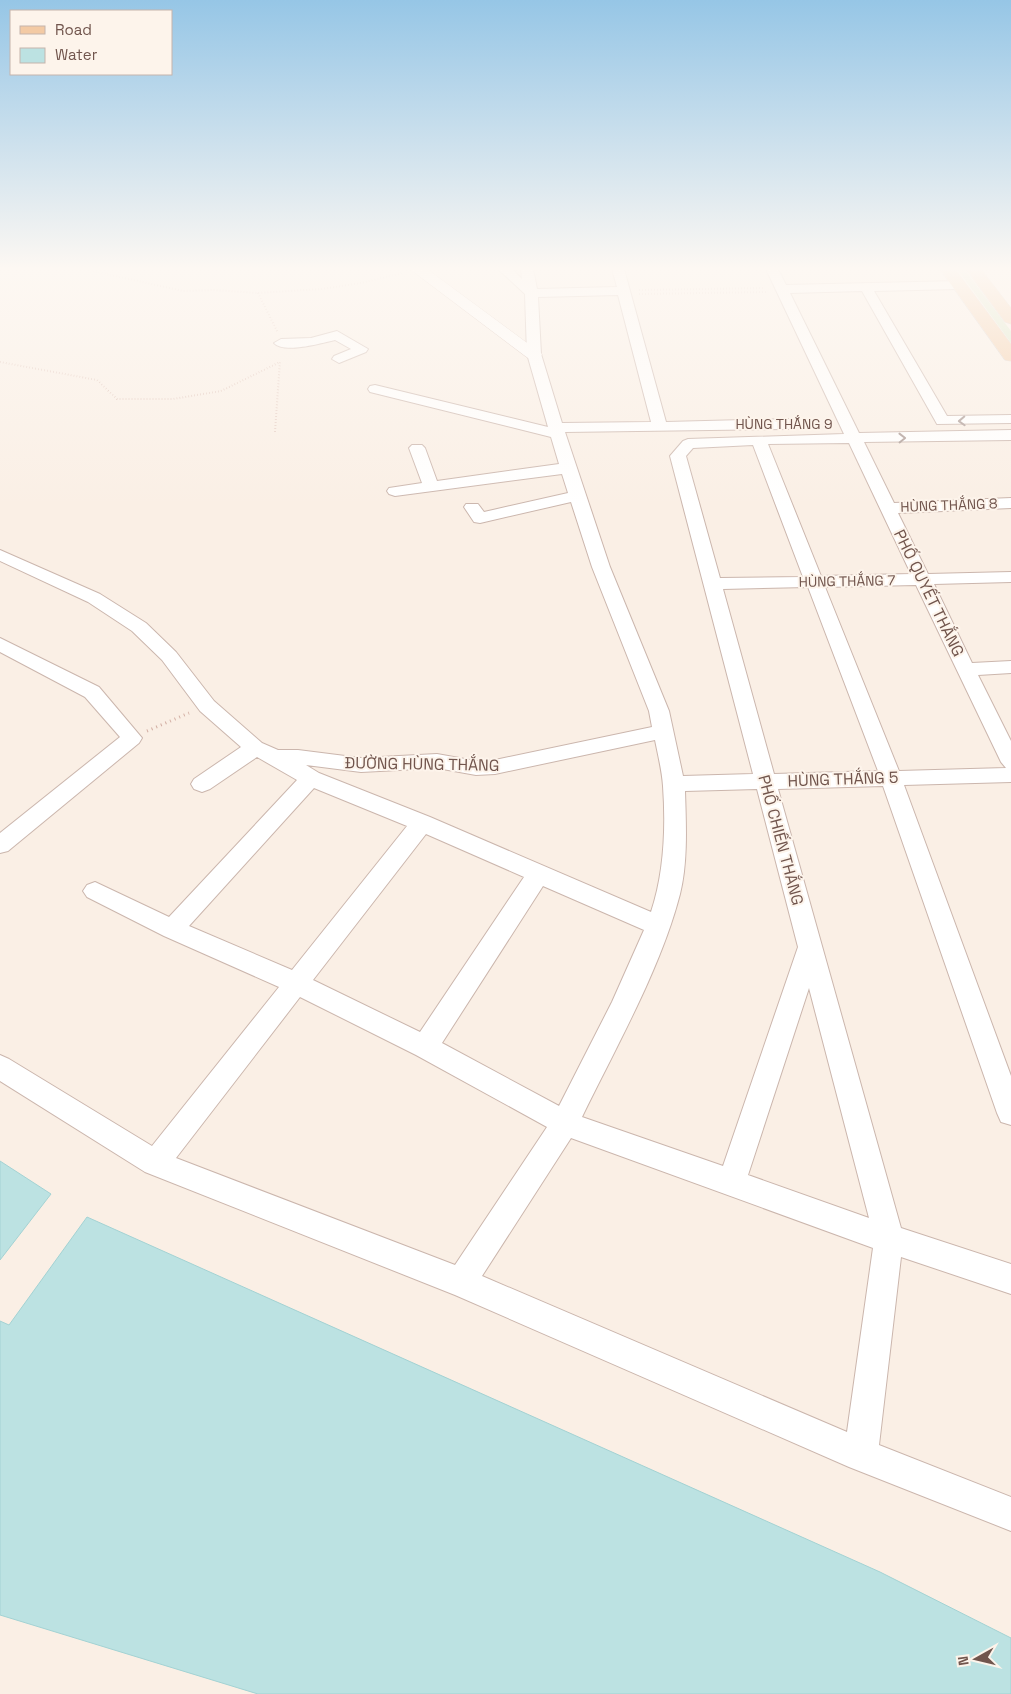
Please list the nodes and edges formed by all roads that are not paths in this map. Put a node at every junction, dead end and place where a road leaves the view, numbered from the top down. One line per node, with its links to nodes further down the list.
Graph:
1 (359, 348): 8 (street)
2 (526, 348): 7 (street)
3 (534, 348): 7 (street)
4 (639, 348): 15 (street)
5 (810, 348): 17 (street, PHỐ QUYẾT THẮNG)
6 (901, 348): 12 (street)
7 (534, 354): 16 (street)
8 (339, 359)
9 (375, 389): 16 (street)
10 (443, 400): 16 (street)
11 (1011, 419): 12 (street, one-way to 12)
12 (942, 421): 14 (street)
13 (904, 422): 17 (street, HÙNG THẮNG 9)
14 (923, 422)
15 (659, 425): 16 (street, HÙNG THẮNG 9); 17 (street, HÙNG THẮNG 9)
16 (557, 429): 21 (street)
17 (850, 431): 18 (street, one-way to 18); 19 (street); 27 (street, PHỐ QUYẾT THẮNG)
18 (1011, 435)
19 (759, 440): 31 (street); 32 (street, PHỐ CHIẾN THẮNG)
20 (417, 448): 22 (street)
21 (568, 468): 22 (street); 24 (street)
22 (431, 486): 23 (street)
23 (395, 491)
24 (578, 496): 26 (street); 36 (street)
25 (1011, 503): 27 (street, HÙNG THẮNG 8)
26 (472, 507)
27 (888, 508): 30 (street, PHỐ QUYẾT THẮNG)
28 (0, 555): 37 (street, ĐƯỜNG HÙNG THẮNG)
29 (1011, 577): 30 (street, HÙNG THẮNG 7)
30 (921, 579): 31 (street, HÙNG THẮNG 7); 35 (street, PHỐ QUYẾT THẮNG)
31 (814, 582): 32 (street, HÙNG THẮNG 7); 42 (street)
32 (712, 584): 43 (street, PHỐ CHIẾN THẮNG)
33 (0, 644): 47 (street)
34 (1011, 667): 35 (street)
35 (967, 669): 39 (street, PHỐ QUYẾT THẮNG)
36 (664, 731): 38 (street, ĐƯỜNG HÙNG THẮNG); 45 (street)
37 (255, 748): 38 (street, ĐƯỜNG HÙNG THẮNG); 44 (street)
38 (276, 758): 41 (street)
39 (1011, 762)
40 (1011, 775): 42 (street, HÙNG THẮNG 5)
41 (311, 778): 46 (street); 51 (street)
42 (891, 778): 43 (street, HÙNG THẮNG 5); 56 (street)
43 (765, 781): 45 (street, HÙNG THẮNG 5); 52 (street, PHỐ CHIẾN THẮNG)
44 (202, 784)
45 (674, 784): 50 (street)
46 (422, 823): 48 (street); 53 (street)
47 (0, 845)
48 (539, 874): 50 (street); 54 (street)
49 (95, 891): 51 (street)
50 (658, 926): 57 (street)
51 (172, 929): 53 (street)
52 (810, 947): 59 (street); 60 (street, PHỐ CHIẾN THẮNG)
53 (295, 983): 54 (street); 58 (street)
54 (425, 1047): 57 (street)
55 (0, 1068): 58 (street)
56 (1011, 1113)
57 (565, 1123): 59 (street); 62 (street)
58 (155, 1163): 62 (street)
59 (732, 1182): 60 (street)
60 (889, 1239): 61 (street); 63 (street)
61 (1011, 1279)
62 (461, 1282): 63 (street)
63 (861, 1455): 64 (street)
64 (1011, 1514)

